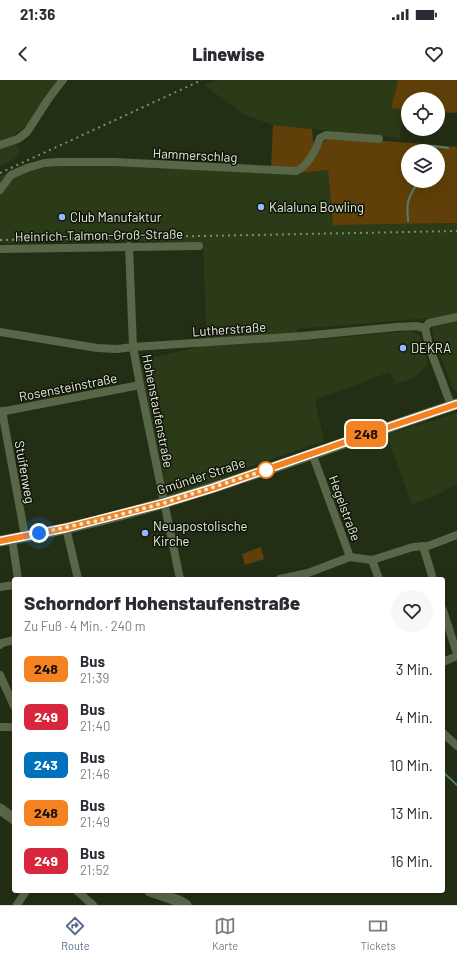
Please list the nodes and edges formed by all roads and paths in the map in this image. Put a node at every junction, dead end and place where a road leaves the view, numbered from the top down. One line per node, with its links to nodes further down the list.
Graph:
1 (63, 80): 3 (street)
2 (379, 139): 4 (street, Hammerschlag)
3 (0, 144)
4 (0, 190)
5 (128, 246): 6 (street, Heinrich-Talmon-Groß-Straße); 7 (street, Heinrich-Talmon-Groß-Straße); 11 (street, Hohenstaufenstraße)
6 (199, 246)
7 (0, 249)
8 (457, 317): 9 (street, Lutherstraße)
9 (424, 328): 11 (street, Lutherstraße); 13 (street, Gmünder Straße)
10 (0, 332): 11 (street, Lutherstraße)
11 (133, 347): 12 (street, Hohenstaufenstraße)
12 (140, 385): 14 (street, Rosensteinstraße); 16 (street, Hohenstaufenstraße)
13 (455, 405): 15 (street, Gmünder Straße)
14 (1, 411): 19 (street, Stuifenweg)
15 (312, 453): 16 (street, Gmünder Straße); 23 (street, Hegelstraße)
16 (164, 503): 17 (street, Gmünder Straße); 28 (street, Hohenstaufenstraße)
17 (66, 528): 19 (street, Gmünder Straße); 27 (street)
18 (457, 535): 22 (street, Hegelstraße)
19 (25, 536): 20 (street, Gmünder Straße)
20 (12, 539): 21 (street, Gmünder Straße); 26 (street)
21 (0, 541)
22 (423, 546): 24 (street, Hegelstraße); 30 (street)
23 (350, 557): 24 (street, Hegelstraße); 25 (street)
24 (372, 560): 29 (street)
25 (309, 576)
26 (18, 577)
27 (78, 577)
28 (180, 577)
29 (378, 577)
30 (432, 577)
31 (12, 585): 32 (street)
32 (0, 587)
33 (445, 616): 36 (street)
34 (12, 640): 35 (street)
35 (0, 645)
36 (457, 655): 37 (street)
37 (445, 661)
38 (0, 675): 39 (street)
39 (12, 699)
40 (0, 727): 41 (street)
41 (12, 727)
42 (445, 735): 43 (street)
43 (457, 746)
44 (0, 809): 45 (street)
45 (12, 818)
46 (25, 893): 49 (street)
47 (79, 893): 50 (street)
48 (155, 893): 51 (street)
49 (17, 905)
50 (93, 905)
51 (186, 905)

